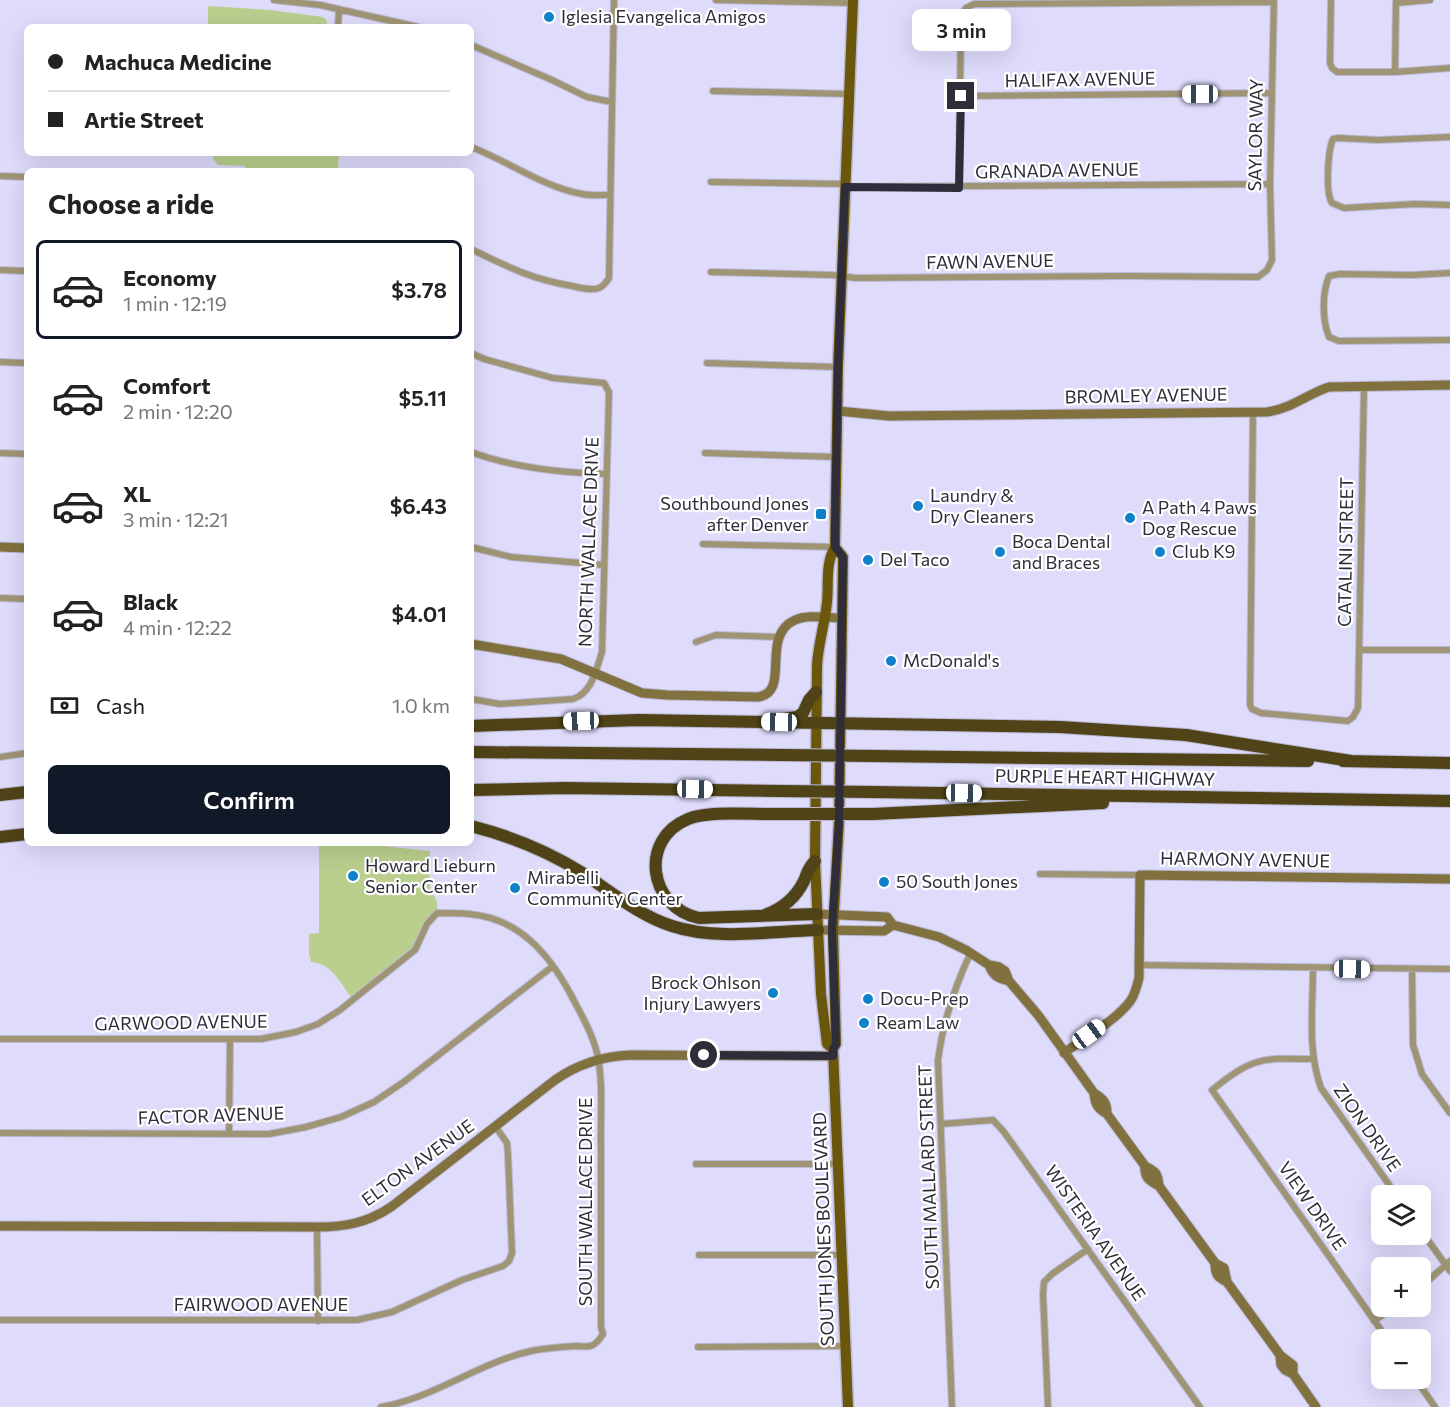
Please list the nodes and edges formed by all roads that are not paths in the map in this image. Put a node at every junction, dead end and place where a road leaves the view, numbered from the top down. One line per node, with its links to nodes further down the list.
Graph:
1 (274, 0): 9 (street)
2 (614, 0): 19 (street)
3 (716, 0): 7 (street)
4 (1331, 0): 14 (street)
5 (1430, 0): 8 (street)
6 (1274, 1): 16 (street, SAYLOR WAY); 18 (street)
7 (853, 2): 17 (main road)
8 (1396, 2): 14 (street)
9 (339, 9): 10 (street); 11 (street)
10 (338, 24)
11 (405, 24)
12 (474, 46): 19 (street)
13 (1450, 68): 14 (street)
14 (1395, 72)
15 (713, 91): 17 (street)
16 (1271, 93): 18 (street, HALIFAX AVENUE); 25 (street, SAYLOR WAY)
17 (849, 94): 26 (main road)
18 (961, 96): 27 (street)
19 (612, 102): 28 (street)
20 (1450, 137): 29 (street)
21 (474, 148): 28 (street)
22 (0, 176): 23 (street)
23 (24, 177)
24 (711, 182): 26 (street, GRANADA AVENUE)
25 (1270, 184): 27 (street, GRANADA AVENUE); 32 (street, SAYLOR WAY)
26 (845, 185): 27 (street, GRANADA AVENUE); 36 (main road)
27 (959, 188)
28 (610, 195): 30 (street)
29 (1450, 205)
30 (474, 251)
31 (0, 270): 33 (street)
32 (1267, 270): 36 (street, FAWN AVENUE)
33 (24, 271)
34 (711, 272): 36 (street, FAWN AVENUE)
35 (1450, 273): 37 (street)
36 (842, 276): 42 (main road)
37 (1450, 340)
38 (474, 354): 52 (street, NORTH WALLACE DRIVE)
39 (0, 362): 40 (street)
40 (24, 363)
41 (707, 363): 42 (street)
42 (838, 367): 45 (main road)
43 (1450, 385): 44 (street, BROMLEY AVENUE)
44 (1364, 386): 46 (street, BROMLEY AVENUE); 66 (street, CATALINI STREET)
45 (838, 411): 46 (street, BROMLEY AVENUE); 51 (main road)
46 (1253, 412): 66 (street, CATALINI STREET)
47 (0, 453): 50 (street)
48 (474, 453): 52 (street)
49 (705, 453): 51 (street)
50 (24, 454)
51 (837, 457): 55 (main road)
52 (606, 474): 58 (street, NORTH WALLACE DRIVE)
53 (703, 544): 55 (street)
54 (0, 547): 56 (street)
55 (835, 547): 61 (main road, SOUTH JONES BOULEVARD); 62 (main road, SOUTH JONES BOULEVARD)
56 (24, 548)
57 (474, 548): 58 (street)
58 (604, 565): 68 (street, NORTH WALLACE DRIVE)
59 (0, 598): 60 (street)
60 (24, 599)
61 (825, 618): 62 (street); 63 (street); 69 (main road, SOUTH JONES BOULEVARD)
62 (841, 618): 73 (main road, SOUTH JONES BOULEVARD)
63 (779, 637): 64 (street); 68 (street)
64 (696, 642)
65 (474, 644): 68 (street)
66 (1360, 650): 67 (street)
67 (1450, 650)
68 (595, 674): 70 (street, NORTH WALLACE DRIVE)
69 (816, 692): 71 (highway); 72 (main road, SOUTH JONES BOULEVARD)
70 (474, 700)
71 (779, 722): 72 (highway); 74 (highway)
72 (816, 723): 73 (highway); 88 (main road, SOUTH JONES BOULEVARD)
73 (841, 723): 78 (highway); 93 (main road, SOUTH JONES BOULEVARD)
74 (474, 726)
75 (474, 752): 78 (highway, PURPLE HEART HIGHWAY, bridge)
76 (24, 753): 77 (street)
77 (0, 757)
78 (1351, 761): 79 (highway, PURPLE HEART HIGHWAY)
79 (1450, 763)
80 (474, 790): 83 (highway, PURPLE HEART HIGHWAY, bridge)
81 (24, 792): 82 (highway)
82 (0, 795)
83 (1261, 798): 84 (highway, PURPLE HEART HIGHWAY); 94 (highway, bridge)
84 (1450, 801)
85 (474, 827): 97 (highway)
86 (24, 834): 87 (highway)
87 (0, 837)
88 (815, 861): 92 (main road, SOUTH JONES BOULEVARD); 94 (highway)
89 (1040, 874): 90 (street, HARMONY AVENUE)
90 (1140, 875): 91 (street, HARMONY AVENUE); 100 (street)
91 (1450, 879)
92 (817, 914): 93 (street); 94 (highway); 97 (main road, SOUTH JONES BOULEVARD)
93 (834, 915): 96 (street); 98 (main road, SOUTH JONES BOULEVARD)
94 (759, 917)
95 (427, 924): 101 (street, SOUTH WALLACE DRIVE); 106 (street, GARWOOD AVENUE)
96 (893, 925): 98 (street); 99 (street)
97 (818, 930): 98 (street); 107 (main road, SOUTH JONES BOULEVARD)
98 (832, 930): 107 (main road, SOUTH JONES BOULEVARD)
99 (971, 952): 108 (street); 112 (street, SOUTH MALLARD STREET)
100 (1140, 965): 102 (street); 108 (street)
101 (553, 966): 109 (street, SOUTH WALLACE DRIVE); 115 (street, FACTOR AVENUE)
102 (1312, 968): 103 (street); 110 (street, ZION DRIVE)
103 (1412, 969): 104 (street); 111 (street)
104 (1450, 969)
105 (0, 1039): 106 (street, GARWOOD AVENUE)
106 (230, 1040): 115 (street)
107 (833, 1052): 109 (street, ELTON AVENUE); 117 (main road, SOUTH JONES BOULEVARD)
108 (1064, 1053): 142 (street)
109 (598, 1059): 113 (street, ELTON AVENUE); 136 (street, SOUTH WALLACE DRIVE)
110 (1313, 1059): 118 (street, ZION DRIVE); 131 (street, VIEW DRIVE)
111 (1450, 1113)
112 (941, 1124): 122 (street, WISTERIA AVENUE); 139 (street, SOUTH MALLARD STREET)
113 (495, 1126): 120 (street, ELTON AVENUE); 130 (street, FAIRWOOD AVENUE)
114 (0, 1133): 115 (street, FACTOR AVENUE)
115 (229, 1134)
116 (696, 1164): 117 (street)
117 (837, 1164): 124 (main road, SOUTH JONES BOULEVARD)
118 (1389, 1185)
119 (0, 1226): 120 (street, ELTON AVENUE)
120 (316, 1227): 130 (street)
121 (1431, 1242): 125 (street)
122 (1088, 1249): 140 (street); 141 (street, WISTERIA AVENUE)
123 (699, 1255): 124 (street)
124 (842, 1255): 133 (main road, SOUTH JONES BOULEVARD)
125 (1448, 1262): 126 (street); 127 (street)
126 (1450, 1271)
127 (1431, 1278)
128 (1380, 1317): 131 (street)
129 (0, 1320): 130 (street, FAIRWOOD AVENUE)
130 (318, 1321)
131 (1374, 1321): 132 (street, VIEW DRIVE)
132 (1380, 1329)
133 (845, 1346): 134 (street); 138 (main road, SOUTH JONES BOULEVARD)
134 (698, 1347)
135 (1423, 1389): 143 (street)
136 (406, 1404): 137 (street)
137 (381, 1407)
138 (848, 1407)
139 (952, 1407)
140 (1048, 1407)
141 (1200, 1407)
142 (1316, 1407)
143 (1435, 1407)

